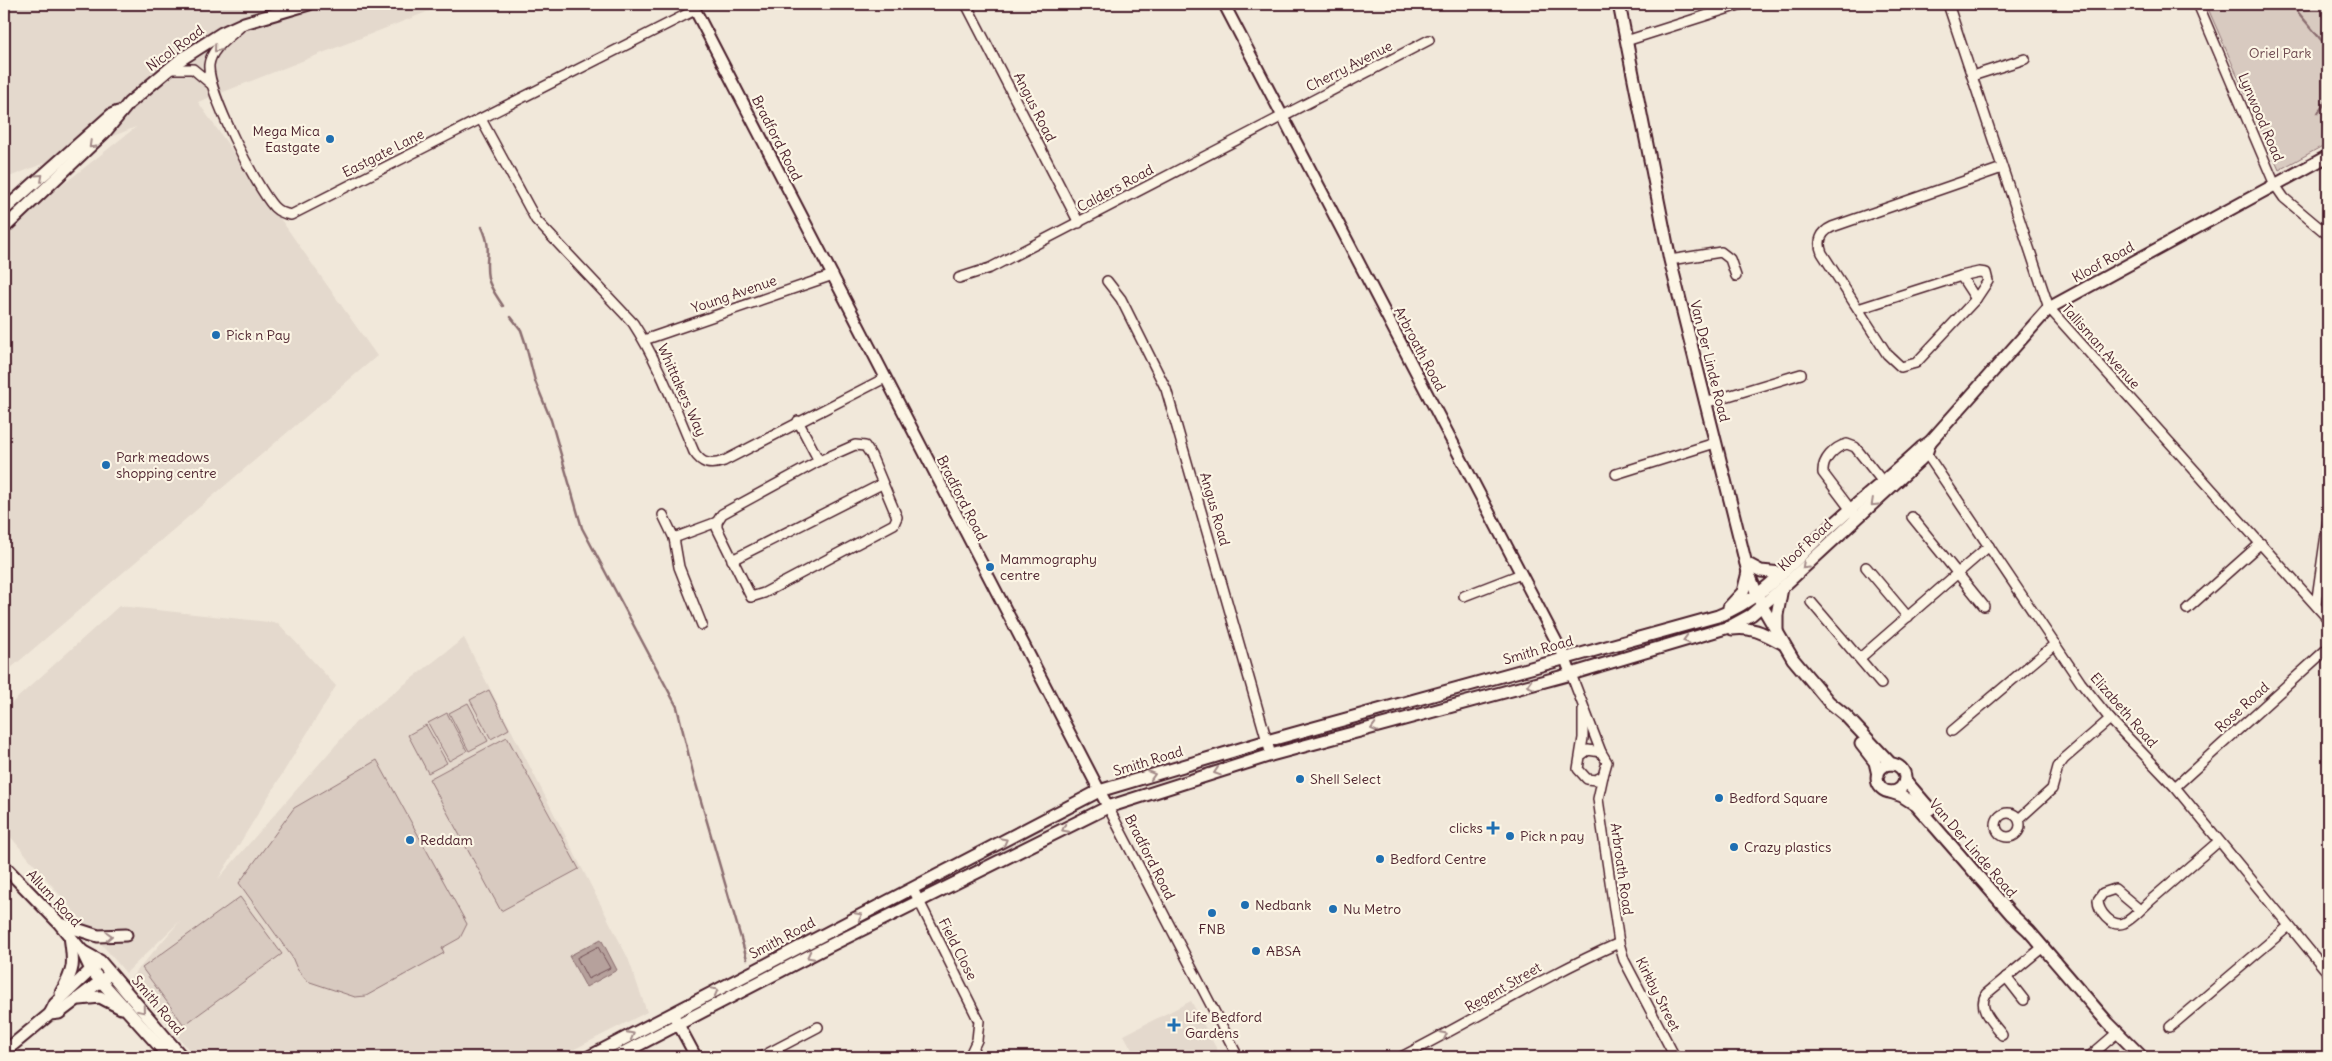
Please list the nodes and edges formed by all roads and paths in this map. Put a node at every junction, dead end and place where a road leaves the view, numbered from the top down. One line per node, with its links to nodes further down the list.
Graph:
1 (309, 4): 9 (main road, Nicol Road)
2 (966, 4): 23 (street, Angus Road)
3 (1224, 4): 17 (street, Arbroath Road)
4 (1619, 4): 11 (main road, Van Der Linde Road)
5 (1742, 4): 11 (street)
6 (1948, 4): 14 (street, Tallisman Avenue)
7 (2198, 4): 21 (street, Lynwood Road)
8 (693, 7): 18 (street, Eastgate Lane); 27 (street, Bradford Road)
9 (244, 23): 13 (main road, Nicol Road); 15 (street, Eastgate Lane, one-way to 15)
10 (1429, 40): 17 (street, Cherry Avenue)
11 (1626, 41): 26 (main road, Van Der Linde Road)
12 (2025, 59): 14 (street)
13 (169, 69): 15 (street); 16 (main road, Nicol Road)
14 (1972, 76): 20 (street, Tallisman Avenue)
15 (211, 84): 18 (street, Eastgate Lane)
16 (122, 111): 22 (main road, Nicol Road, one-way to 16); 24 (main road, Nicol Road, one-way to 24)
17 (1282, 116): 23 (street, Calders Road); 58 (street, Arbroath Road)
18 (481, 119): 35 (street, Whittakers Way)
19 (2328, 156): 21 (main road, Kloof Road)
20 (2002, 168): 33 (street, Tallisman Avenue); 34 (street)
21 (2275, 185): 25 (street, Lynwood Road); 33 (main road, Kloof Road)
22 (4, 210)
23 (1079, 223): 30 (street, Calders Road)
24 (4, 228)
25 (2328, 235)
26 (1670, 260): 28 (street); 38 (main road, Van Der Linde Road)
27 (833, 275): 35 (street, Young Avenue); 37 (street, Bradford Road)
28 (1736, 276)
29 (1961, 276): 32 (street); 32 (street); 34 (street)
30 (959, 278)
31 (1107, 281): 84 (street, Angus Road)
32 (1976, 299): 34 (street)
33 (2048, 308): 41 (main road, Kloof Road); 52 (street, Tallisman Avenue)
34 (1858, 309)
35 (644, 340): 39 (street, Whittakers Way)
36 (1801, 374): 38 (street)
37 (885, 378): 39 (street, Whittakers Way); 94 (street, Bradford Road)
38 (1705, 403): 40 (main road, Van Der Linde Road)
39 (798, 421): 42 (street)
40 (1715, 443): 43 (street); 56 (main road, Van Der Linde Road)
41 (1926, 448): 45 (main road, Kloof Road); 53 (street, Elizabeth Road)
42 (819, 461): 44 (street); 50 (street)
43 (1616, 474)
44 (882, 484): 54 (street); 54 (street)
45 (1886, 486): 46 (main road, Kloof Road); 46 (street)
46 (1854, 514): 57 (main road, Kloof Road); 60 (main road, Kloof Road, one-way to 60)
47 (663, 515): 51 (street)
48 (1912, 517): 59 (street)
49 (2328, 520): 64 (street)
50 (717, 522): 51 (street); 54 (street)
51 (674, 538): 70 (street)
52 (2261, 543): 64 (street, Tallisman Avenue); 66 (street)
53 (1989, 546): 59 (street); 74 (street, Elizabeth Road)
54 (732, 560)
55 (1866, 567): 68 (street)
56 (1747, 568): 57 (main road); 62 (main road, Van Der Linde Road); 67 (main road)
57 (1781, 573): 62 (main road, Kloof Road)
58 (1521, 574): 61 (street); 76 (street, Arbroath Road)
59 (1957, 574): 65 (street); 68 (street)
60 (1783, 586): 62 (main road, Kloof Road); 72 (main road)
61 (1464, 596)
62 (1760, 601): 67 (main road, Smith Road); 71 (main road, Smith Road); 72 (main road, Van Der Linde Road)
63 (1811, 602): 77 (street)
64 (2316, 605): 69 (street, Tallisman Avenue)
65 (1984, 606)
66 (2188, 608)
67 (1718, 616): 76 (main road, Smith Road)
68 (1908, 617): 77 (street)
69 (2328, 619)
70 (702, 625)
71 (1710, 633): 73 (main road); 78 (main road, Smith Road, one-way to 78)
72 (1777, 633): 73 (main road, Van Der Linde Road)
73 (1784, 644): 80 (main road, Van Der Linde Road)
74 (2055, 644): 82 (street, Elizabeth Road); 83 (street)
75 (2328, 648): 93 (street, Rose Road)
76 (1566, 658): 78 (street, Arbroath Road); 84 (main road, Smith Road)
77 (1860, 658): 79 (street)
78 (1571, 674): 81 (street, Arbroath Road); 86 (main road, Smith Road, one-way to 86)
79 (1881, 684)
80 (1829, 702): 88 (main road, Van Der Linde Road); 89 (main road, Van Der Linde Road)
81 (1583, 710): 85 (street, Arbroath Road); 87 (street, Arbroath Road)
82 (2110, 719): 93 (street, Elizabeth Road); 98 (street)
83 (1952, 731)
84 (1267, 741): 86 (street, Angus Road); 94 (main road, Smith Road, one-way to 84)
85 (1601, 752): 87 (street); 90 (street)
86 (1272, 755): 97 (main road, Smith Road, one-way to 97)
87 (1581, 755): 91 (street)
88 (1891, 764): 89 (main road); 92 (main road)
89 (1878, 775): 95 (main road)
90 (1603, 776): 91 (street); 96 (street, Arbroath Road)
91 (1587, 779): 96 (street, Arbroath Road)
92 (1905, 780): 95 (main road); 106 (main road, Van Der Linde Road)
93 (2175, 787): 99 (street, Elizabeth Road)
94 (1099, 791): 97 (street, Bradford Road); 101 (main road, Smith Road, one-way to 94)
95 (1890, 792): 106 (main road, Van Der Linde Road)
96 (1598, 799): 109 (street, Arbroath Road)
97 (1108, 807): 102 (main road, Smith Road, one-way to 102); 135 (street, Bradford Road)
98 (2019, 819)
99 (2219, 841): 103 (street); 105 (street, Elizabeth Road)
100 (4, 866): 104 (main road, Allum Road)
101 (913, 889): 102 (street, Field Close); 120 (main road, Smith Road, one-way to 101)
102 (920, 903): 122 (main road, Smith Road, one-way to 122); 134 (street, Field Close)
103 (2140, 910): 103 (street)
104 (59, 923): 107 (main road, one-way to 107); 108 (main road, Allum Road)
105 (2289, 926): 114 (street, Elizabeth Road); 124 (street)
106 (2029, 931): 110 (main road, Van Der Linde Road)
107 (126, 935)
108 (70, 936): 111 (main road, Allum Road); 119 (main road)
109 (1619, 943): 136 (street, Regent Street, one-way to 109); 137 (street, Kirkby Street)
110 (2043, 947): 115 (street); 125 (main road, Van Der Linde Road)
111 (82, 951): 112 (main road, Allum Road); 113 (main road, Allum Road)
112 (100, 961): 113 (main road); 116 (main road, Allum Road)
113 (91, 970): 116 (main road, Allum Road); 119 (main road)
114 (2328, 973)
115 (2006, 976): 118 (street); 126 (street)
116 (106, 977): 117 (main road); 121 (main road, Smith Road); 129 (main road, Smith Road, one-way to 129)
117 (78, 1000): 119 (main road); 121 (main road)
118 (2024, 1000)
119 (53, 1009): 127 (main road)
120 (672, 1013): 122 (street); 130 (main road, Smith Road, one-way to 120)
121 (139, 1024): 128 (main road, Smith Road)
122 (678, 1024): 131 (main road, Smith Road); 132 (street)
123 (818, 1027): 133 (street)
124 (2170, 1027)
125 (2116, 1034): 138 (street); 139 (main road, Van Der Linde Road); 140 (main road, Van Der Linde Road)
126 (2002, 1035)
127 (4, 1052)
128 (169, 1057)
129 (182, 1057)
130 (589, 1057)
131 (615, 1057)
132 (696, 1057)
133 (761, 1057)
134 (969, 1057)
135 (1238, 1057)
136 (1401, 1057)
137 (1675, 1057)
138 (2089, 1057)
139 (2134, 1057)
140 (2142, 1057)

